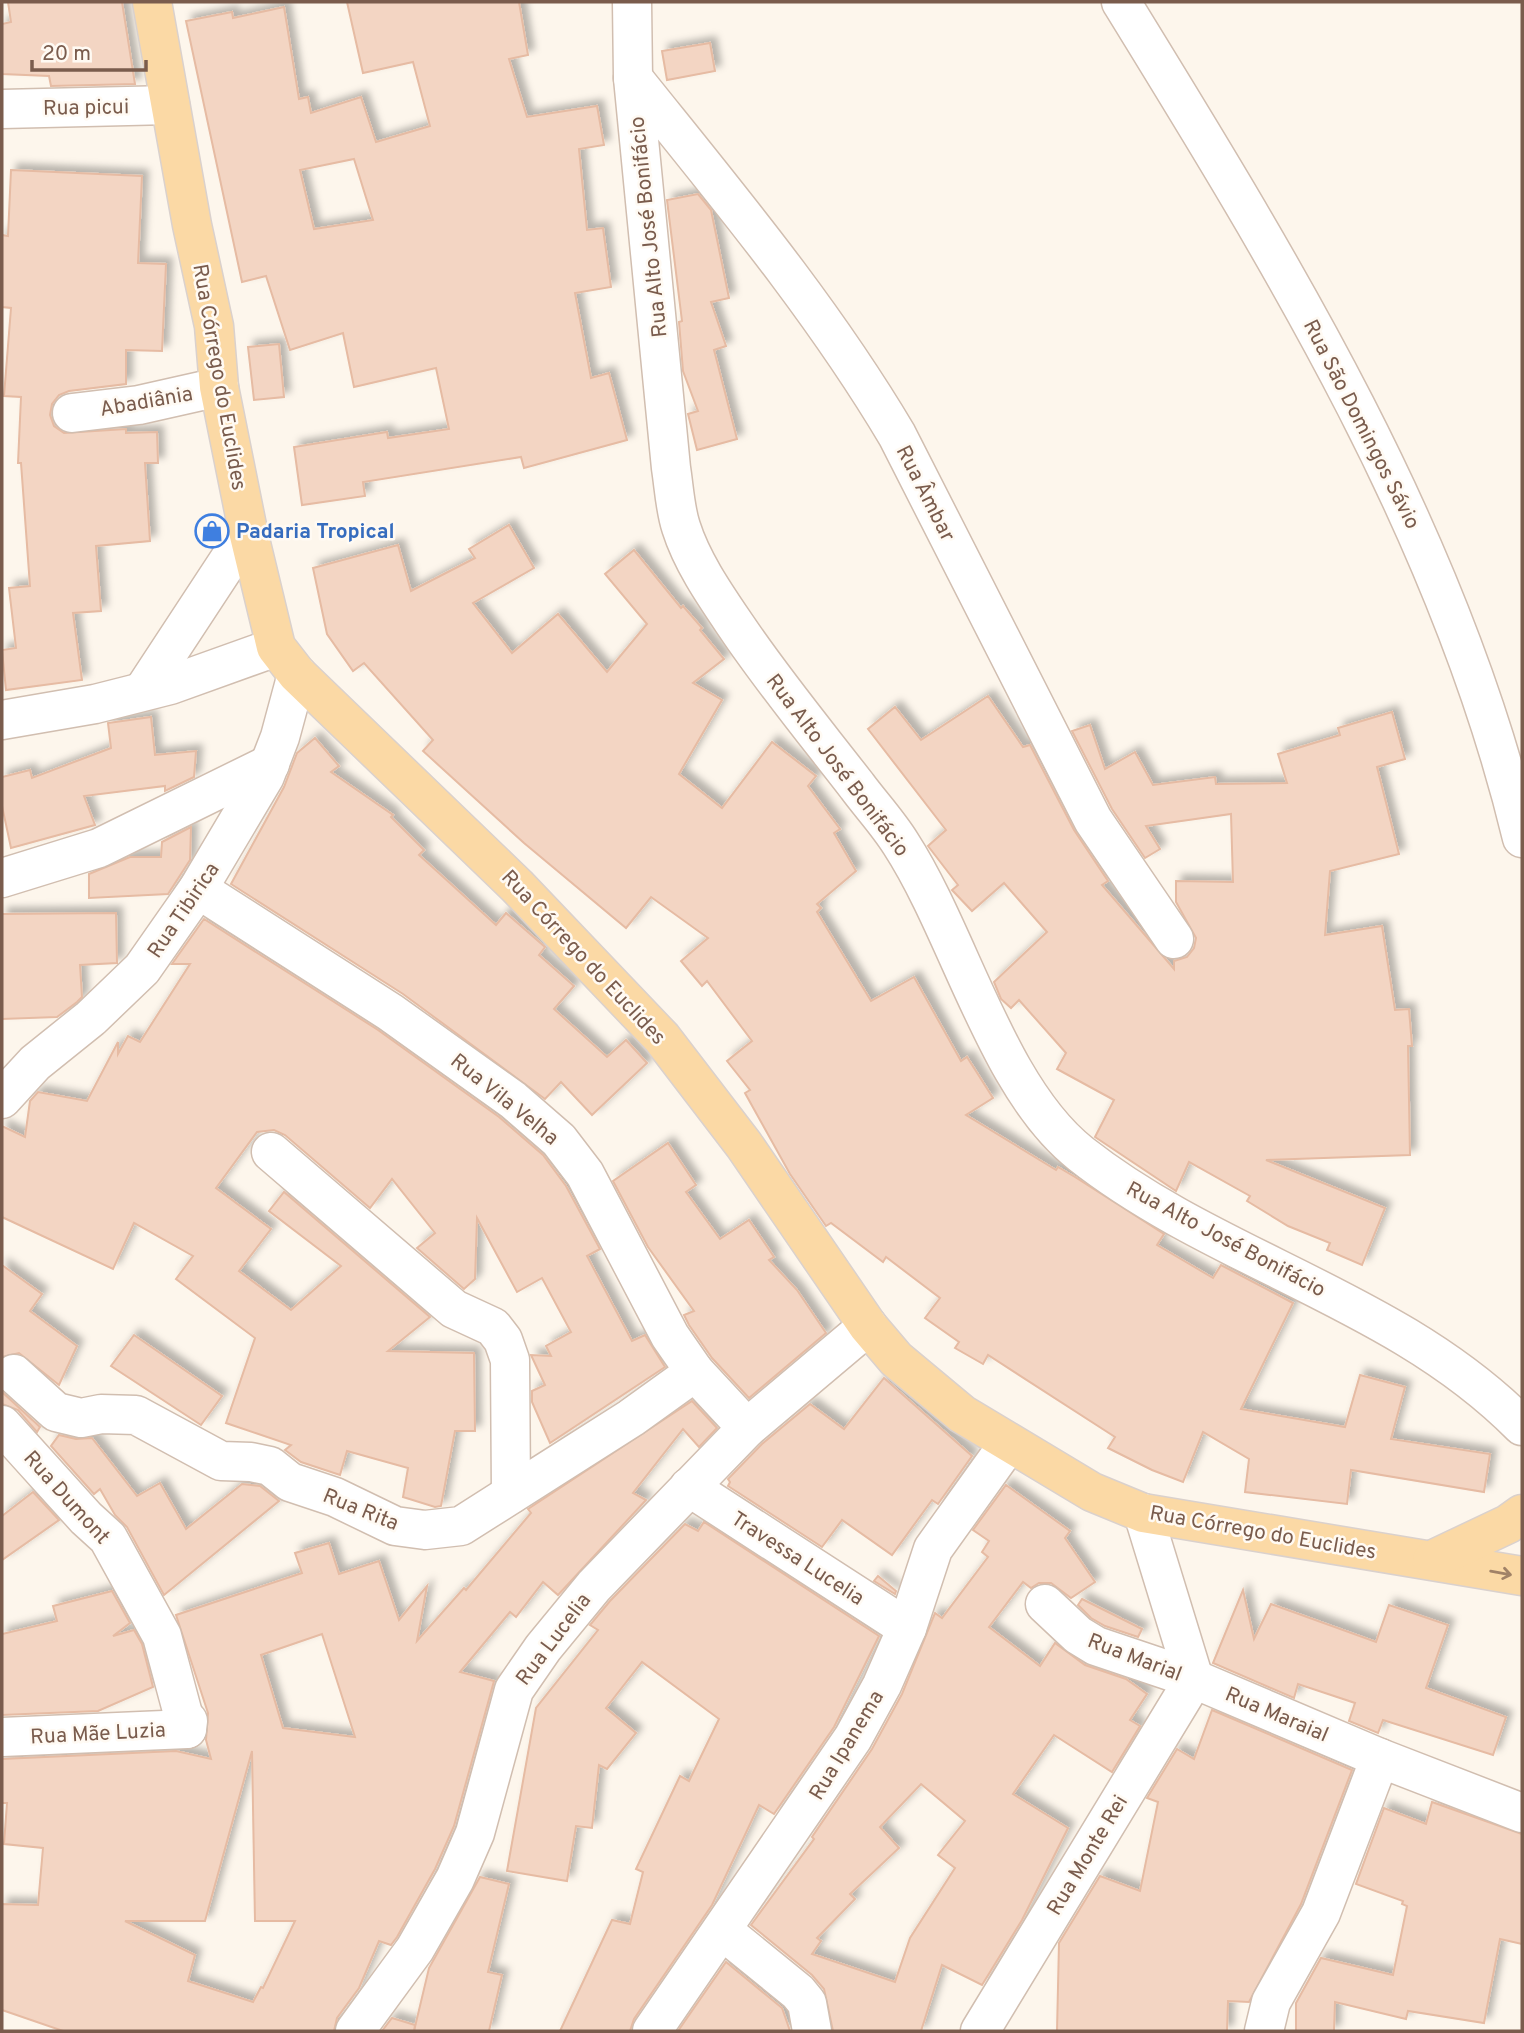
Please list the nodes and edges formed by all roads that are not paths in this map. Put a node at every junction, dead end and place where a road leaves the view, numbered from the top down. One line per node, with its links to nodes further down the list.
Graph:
1 (152, 2): 5 (main road, Rua Córrego do Euclides)
2 (632, 2): 4 (street, Rua Alto José Bonifácio)
3 (1121, 2): 14 (street, Rua São Domingos Sávio)
4 (633, 78): 17 (street, Rua Âmbar); 24 (street, Rua Alto José Bonifácio)
5 (170, 106): 6 (street, Rua picui); 7 (main road, Rua Córrego do Euclides)
6 (2, 109)
7 (219, 387): 8 (street, Abadiânia); 9 (main road, Rua Córrego do Euclides)
8 (72, 413)
9 (248, 531): 10 (main road, Rua Córrego do Euclides); 11 (street)
10 (286, 661): 11 (street); 13 (street, Rua Tibirica); 20 (main road, Rua Córrego do Euclides)
11 (143, 691): 12 (street)
12 (2, 720)
13 (270, 764): 15 (street); 16 (street, Rua Tibirica)
14 (1522, 838)
15 (2, 878)
16 (198, 890): 18 (street, Rua Tibirica); 21 (street, Rua Vila Velha)
17 (1174, 939)
18 (2, 1099)
19 (271, 1152): 28 (street)
20 (868, 1326): 25 (street, Rua Lucelia); 26 (main road, Rua Córrego do Euclides)
21 (695, 1372): 25 (street, Rua Vila Velha); 28 (street, Rua Rita)
22 (14, 1374): 28 (street, Rua Rita)
23 (2, 1425): 36 (street, Rua Dumont)
24 (1522, 1426)
25 (747, 1428): 27 (street, Rua Lucelia)
26 (1009, 1443): 29 (main road, Rua Córrego do Euclides); 34 (street, Rua Ipanema)
27 (689, 1487): 34 (street, Travessa Lucelia); 41 (street, Rua Lucelia)
28 (511, 1494)
29 (1143, 1513): 31 (main road, Rua Córrego do Euclides); 35 (street)
30 (1522, 1514): 31 (main road)
31 (1432, 1560): 32 (main road, Rua Córrego do Euclides, one-way to 32)
32 (1522, 1576)
33 (1045, 1604): 35 (street, Rua Marial)
34 (907, 1628): 40 (street, Rua Ipanema)
35 (1194, 1679): 38 (street, Rua Maraial); 44 (street, Rua Monte Rei)
36 (188, 1725): 37 (street, Rua Mãe Luzia)
37 (2, 1737)
38 (1380, 1758): 39 (street, Rua Maraial); 45 (street)
39 (1521, 1806)
40 (723, 1931): 42 (street, Rua Ipanema); 43 (street)
41 (355, 2031)
42 (652, 2031)
43 (812, 2031)
44 (980, 2031)
45 (1264, 2031)

